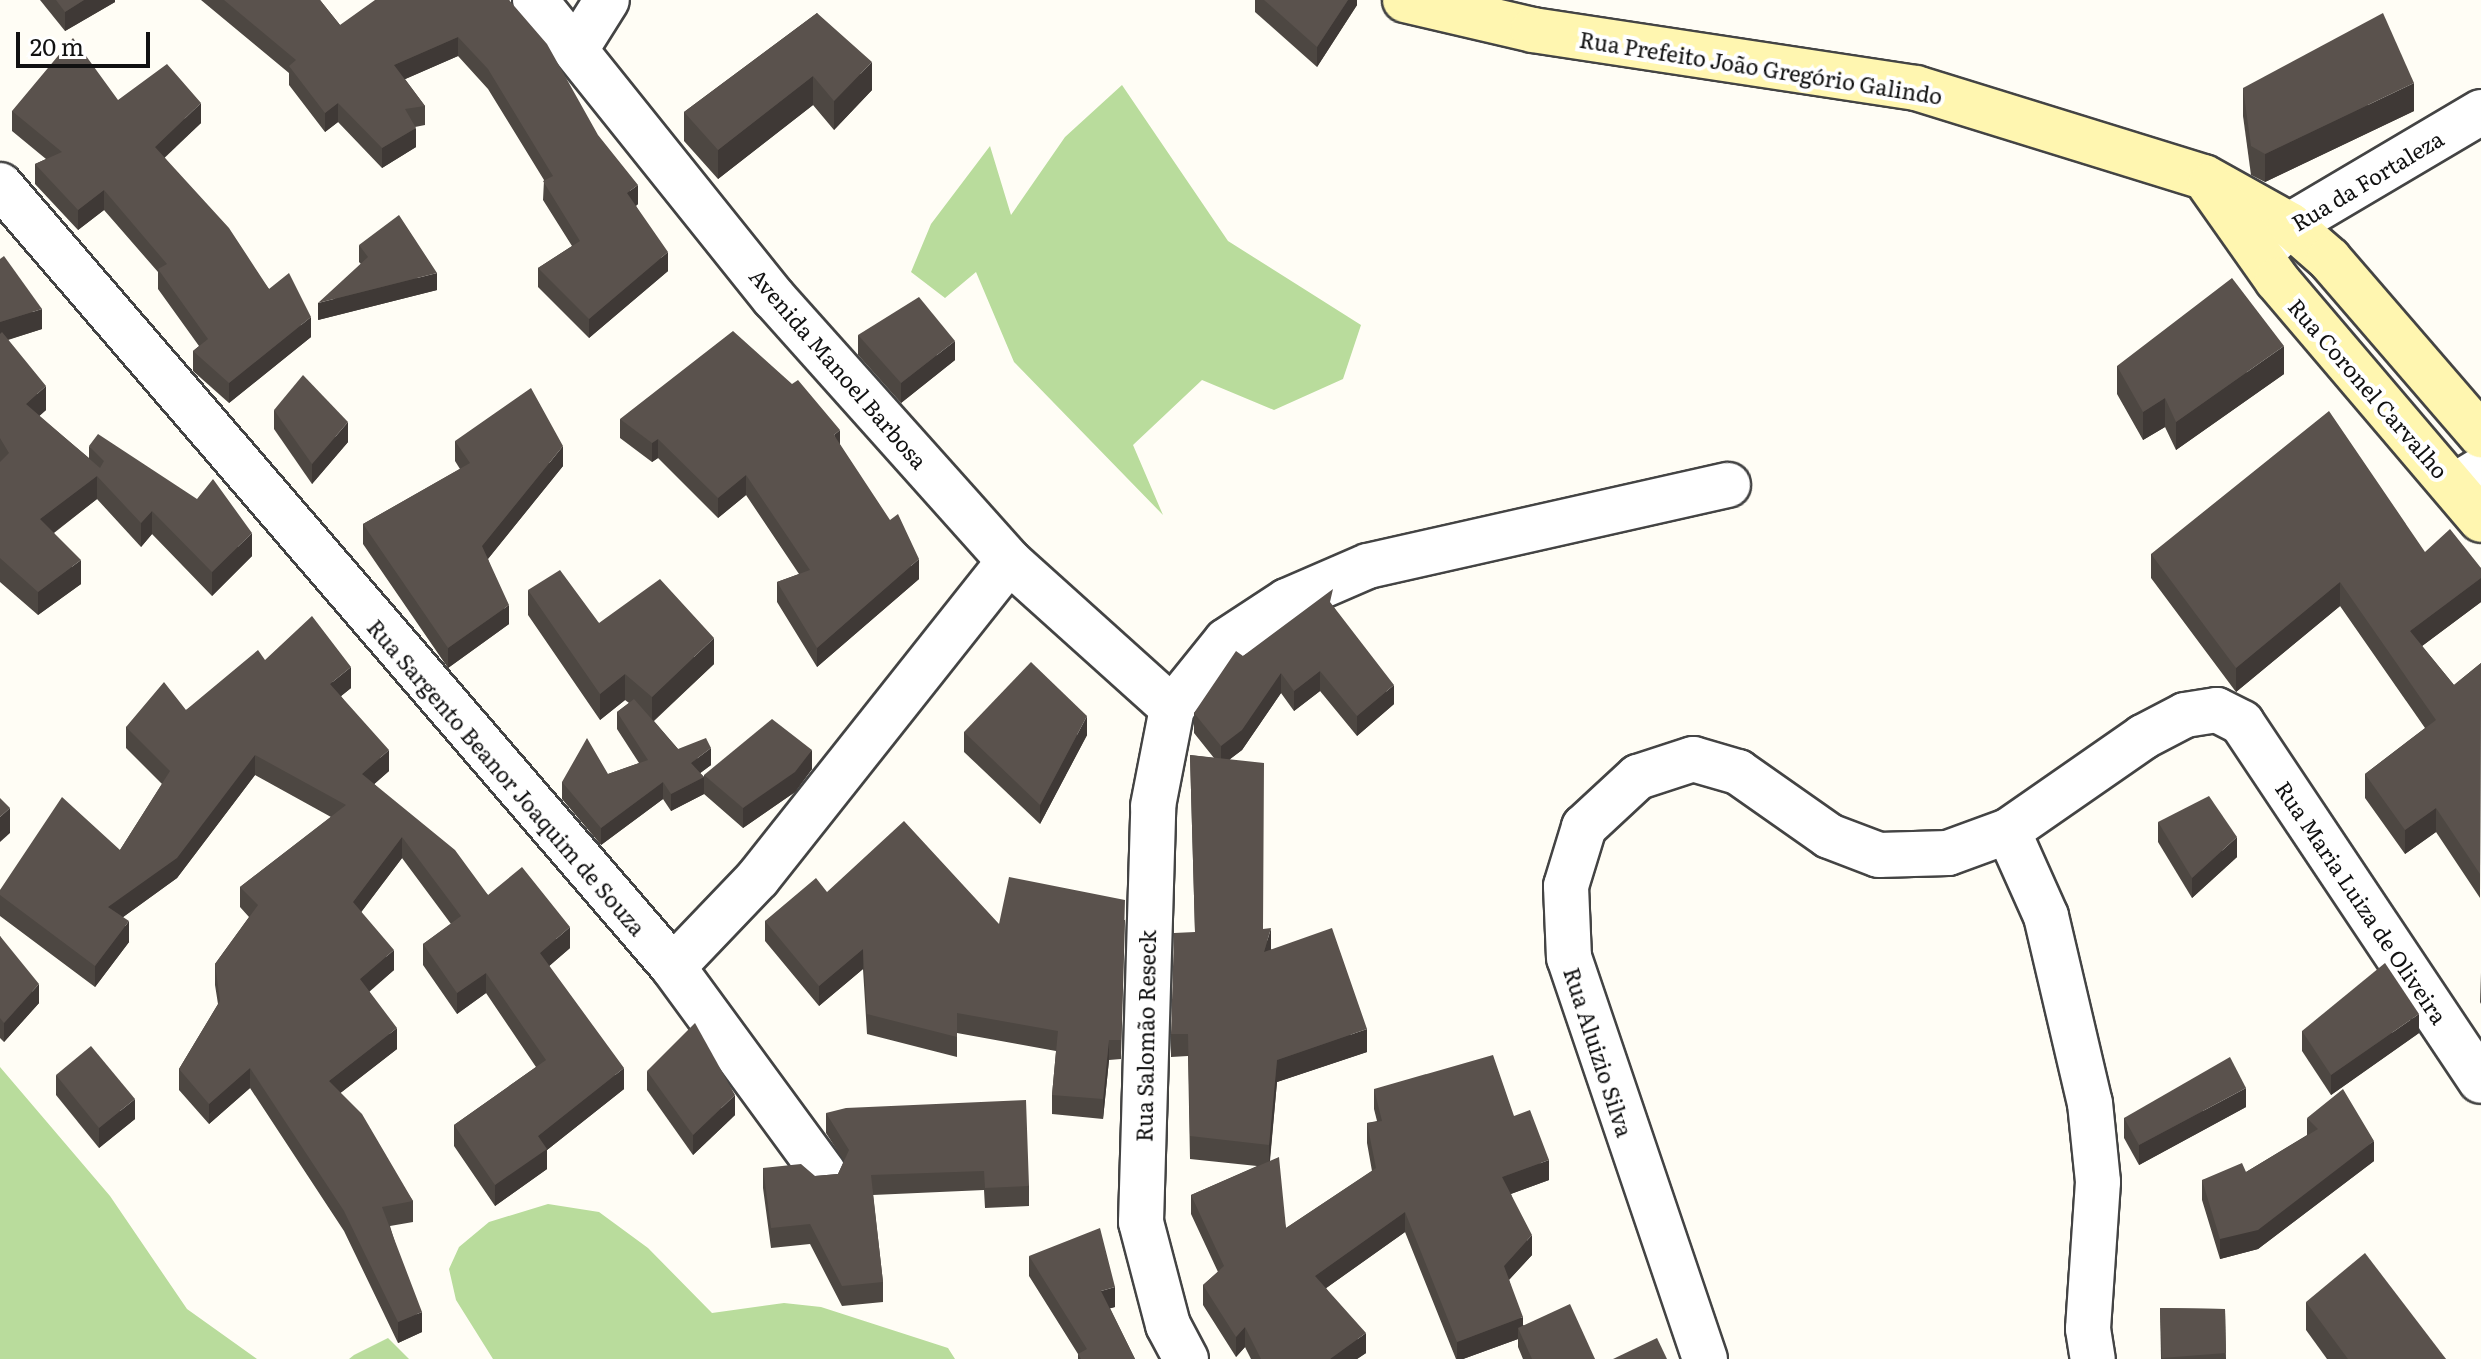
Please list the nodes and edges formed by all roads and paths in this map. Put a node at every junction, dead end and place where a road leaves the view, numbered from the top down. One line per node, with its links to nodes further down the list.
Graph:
1 (535, 0): 4 (street, Avenida Manoel Barbosa)
2 (607, 0): 4 (street)
3 (1405, 0): 6 (main road, Rua Prefeito João Gregório Galindo)
4 (578, 46): 14 (street, Avenida Manoel Barbosa)
5 (2481, 112): 8 (street, Rua da Fortaleza)
6 (2204, 177): 8 (main road, Rua Prefeito João Gregório Galindo); 9 (main road, Rua Coronel Carvalho)
7 (0, 185): 18 (street, Rua Sargento Beanor Joaquim de Souza)
8 (2290, 225): 9 (street, Rua da Fortaleza); 10 (main road)
9 (2258, 255): 11 (main road, Rua Coronel Carvalho)
10 (2481, 435)
11 (2468, 478): 13 (main road, Rua Coronel Carvalho)
12 (1728, 485): 15 (street)
13 (2481, 520)
14 (1009, 561): 15 (street, Avenida Manoel Barbosa); 18 (street)
15 (1172, 708): 21 (street, Rua Salomão Reseck)
16 (2242, 723): 17 (street, Rua Aluizio Silva); 19 (street, Rua Maria Luiza de Oliveira)
17 (2008, 831): 22 (street, Rua Aluizio Silva); 23 (street)
18 (673, 967): 20 (street, Rua Sargento Beanor Joaquim de Souza)
19 (2481, 1081)
20 (824, 1173)
21 (1186, 1359)
22 (1705, 1359)
23 (2093, 1359)

